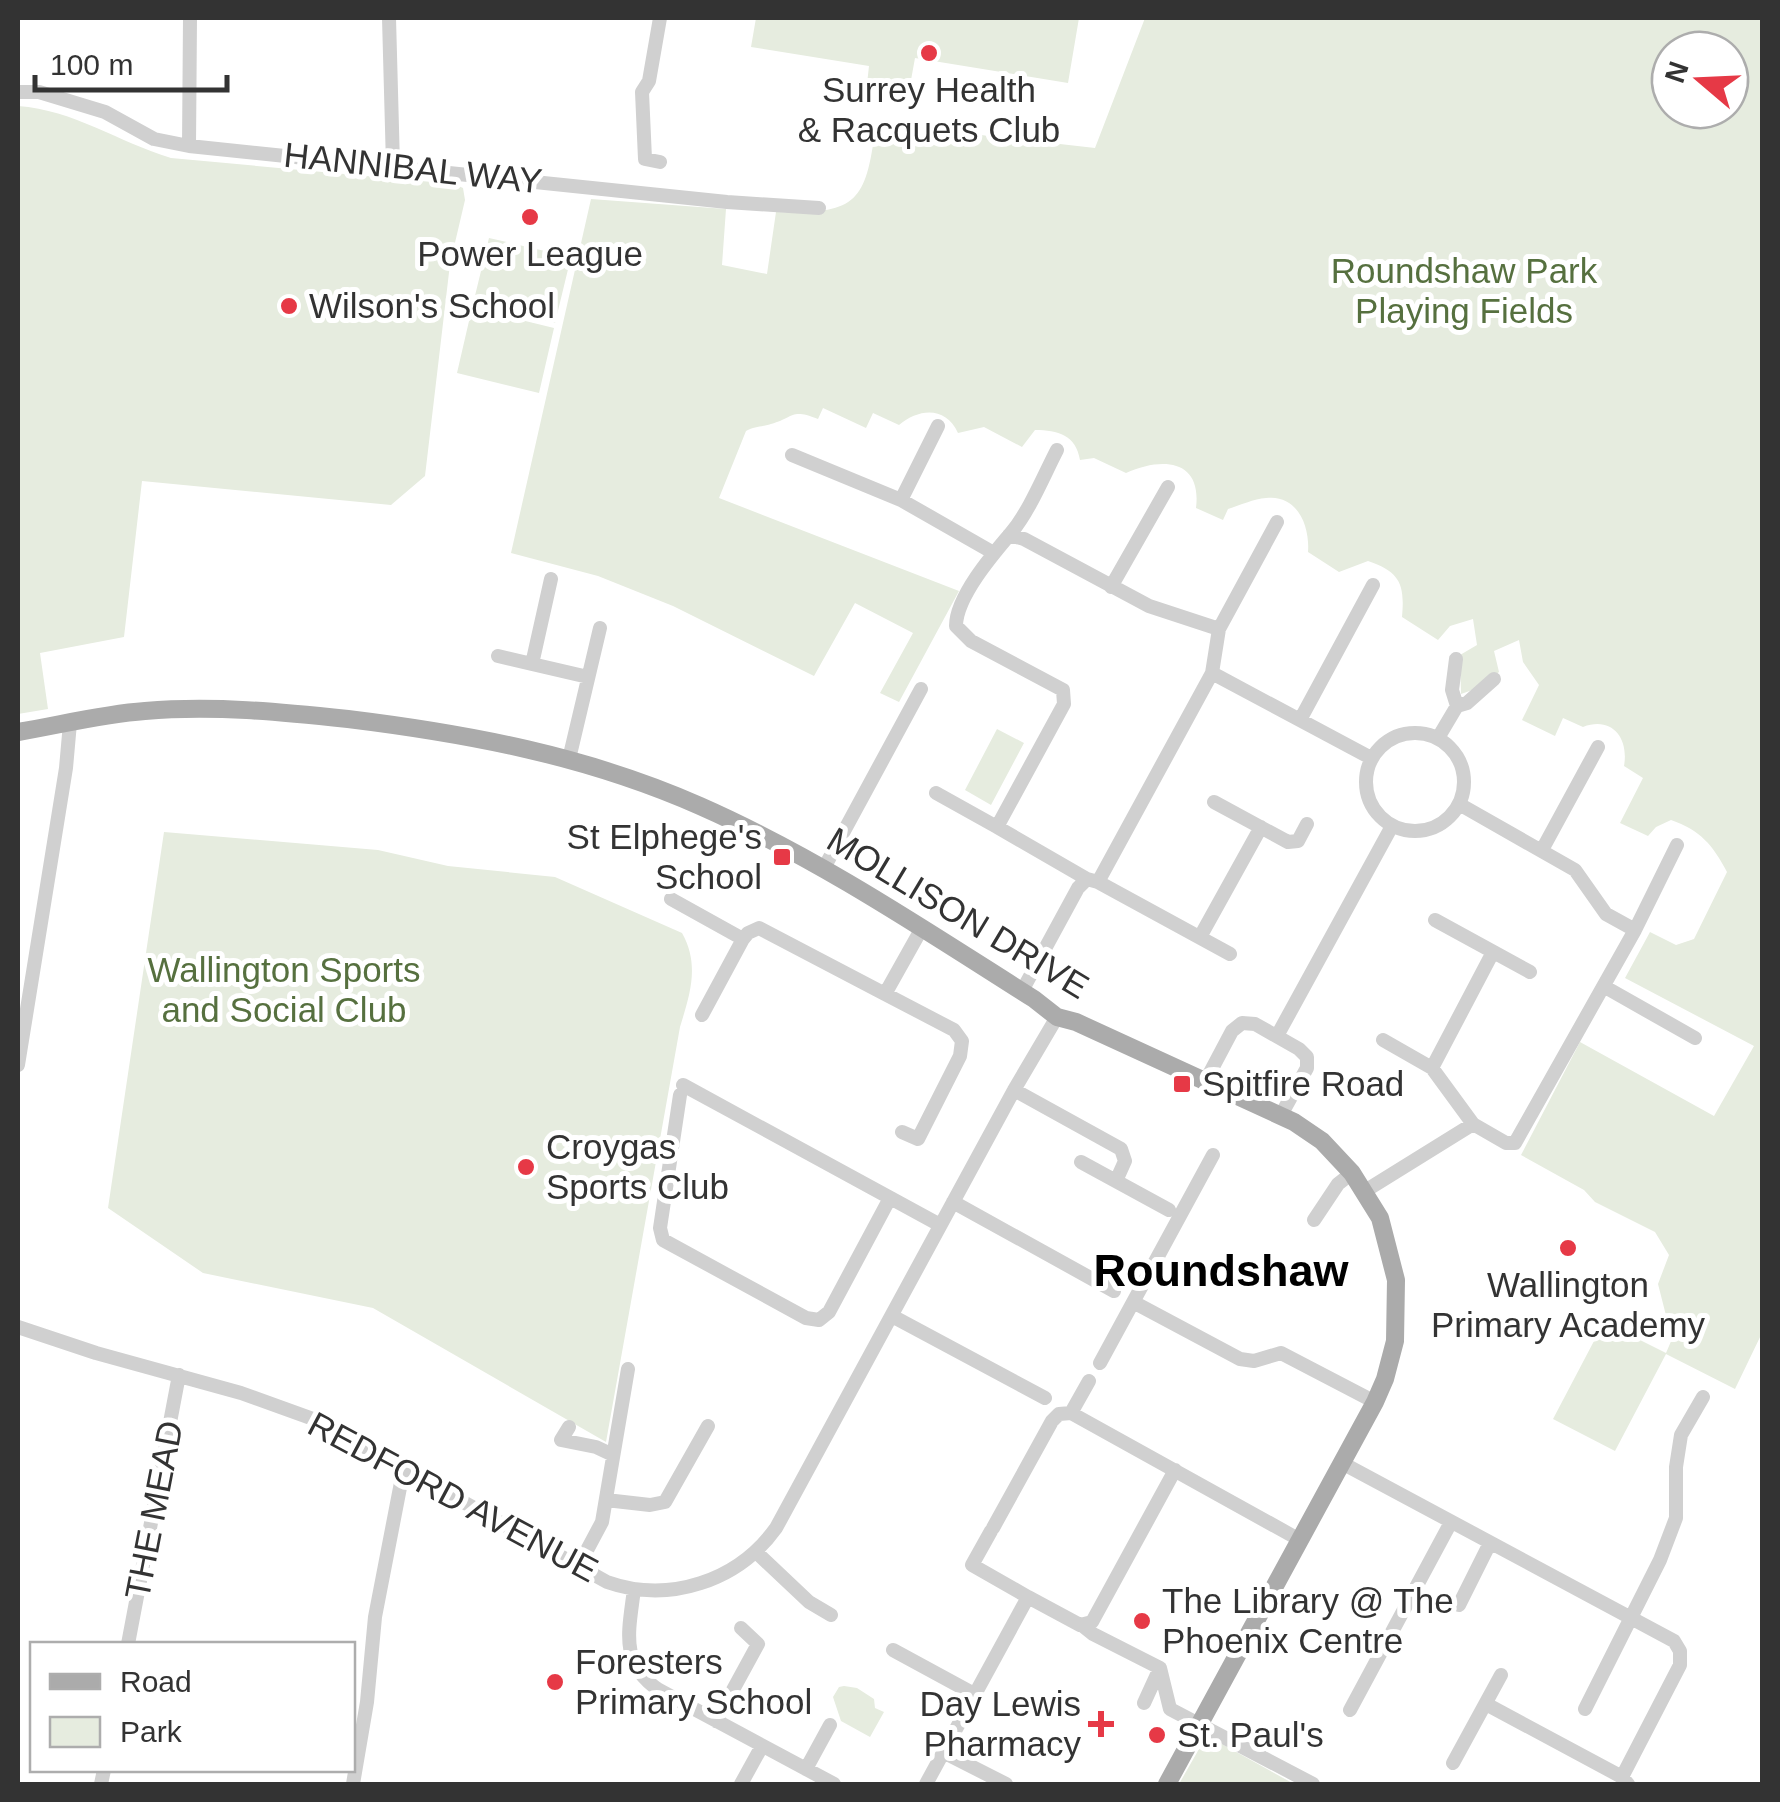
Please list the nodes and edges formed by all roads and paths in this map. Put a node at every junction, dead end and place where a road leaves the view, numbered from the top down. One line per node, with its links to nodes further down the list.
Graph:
1 (190, 18): 5 (street)
2 (389, 18): 7 (street)
3 (660, 18): 6 (street)
4 (18, 92): 5 (street, HANNIBAL WAY)
5 (190, 146): 7 (street, HANNIBAL WAY)
6 (660, 162)
7 (393, 165): 8 (street, HANNIBAL WAY)
8 (819, 208)
9 (938, 426): 13 (street)
10 (1057, 450): 15 (street)
11 (792, 454): 13 (street)
12 (1168, 486): 19 (street)
13 (901, 500): 16 (street)
14 (1277, 522): 21 (street)
15 (1009, 535): 16 (street); 19 (street)
16 (992, 552): 42 (street)
17 (552, 578): 24 (street)
18 (1373, 585): 30 (street)
19 (1111, 587): 21 (street)
20 (600, 628): 26 (street)
21 (1219, 629): 25 (street)
22 (498, 656): 24 (street)
23 (1456, 659): 29 (street)
24 (532, 664): 26 (street)
25 (1212, 674): 30 (street); 47 (street)
26 (588, 678): 36 (street)
27 (1494, 679): 29 (street)
28 (921, 688): 46 (street)
29 (1456, 706): 33 (street)
30 (1300, 720): 35 (street)
31 (70, 723): 32 (main road, MOLLISON DRIVE); 36 (main road, MOLLISON DRIVE); 65 (street)
32 (18, 732)
33 (1438, 738): 35 (street); 39 (street)
34 (1598, 747): 45 (street)
35 (1371, 758): 41 (street)
36 (569, 759): 46 (main road, MOLLISON DRIVE)
37 (936, 793): 42 (street)
38 (1214, 802): 43 (street)
39 (1459, 804): 41 (street); 45 (street)
40 (1307, 824): 43 (street)
41 (1392, 826): 62 (street)
42 (997, 827): 47 (street)
43 (1260, 828): 52 (street)
44 (1677, 845): 51 (street)
45 (1542, 850): 51 (street)
46 (824, 868): 50 (main road, MOLLISON DRIVE)
47 (1093, 880): 52 (street); 58 (street)
48 (671, 899): 53 (street)
49 (1435, 920): 54 (street)
50 (922, 928): 58 (main road, MOLLISON DRIVE); 59 (street)
51 (1635, 930): 57 (street)
52 (1200, 937): 55 (street)
53 (743, 939): 59 (street); 60 (street)
54 (1494, 952): 56 (street); 66 (street)
55 (1230, 954)
56 (1530, 972)
57 (1605, 987): 63 (street); 70 (street)
58 (1022, 991): 61 (main road, MOLLISON DRIVE)
59 (885, 994): 71 (street)
60 (702, 1014)
61 (1057, 1017): 67 (main road, MOLLISON DRIVE); 68 (street, REDFORD AVENUE)
62 (1278, 1036): 67 (street); 69 (street)
63 (1695, 1038)
64 (1384, 1040): 66 (street)
65 (18, 1064)
66 (1432, 1068): 70 (street)
67 (1205, 1082): 69 (main road, MOLLISON DRIVE)
68 (1014, 1090): 75 (street); 78 (street, REDFORD AVENUE)
69 (1281, 1115): 74 (main road, MOLLISON DRIVE)
70 (1473, 1124): 76 (street)
71 (902, 1132)
72 (1213, 1155): 83 (street)
73 (1081, 1162): 75 (street)
74 (1352, 1173): 76 (main road, MOLLISON DRIVE); 80 (street)
75 (1116, 1181): 79 (street)
76 (1365, 1191): 92 (main road, MOLLISON DRIVE)
77 (890, 1198): 77 (street); 81 (street)
78 (953, 1202): 81 (street, REDFORD AVENUE); 82 (street)
79 (1169, 1210)
80 (1314, 1220)
81 (940, 1225): 84 (street, REDFORD AVENUE)
82 (1114, 1291)
83 (1135, 1303): 86 (street); 92 (street)
84 (892, 1316): 91 (street); 104 (street, REDFORD AVENUE)
85 (18, 1326): 88 (street, REDFORD AVENUE)
86 (1100, 1363)
87 (628, 1369): 96 (street)
88 (179, 1374): 98 (street, REDFORD AVENUE); 113 (street, THE MEAD)
89 (1088, 1381): 93 (street)
90 (1703, 1397): 110 (street)
91 (1045, 1398)
92 (1375, 1402): 97 (main road, MOLLISON DRIVE)
93 (1071, 1413): 99 (street); 107 (street)
94 (708, 1426): 100 (street)
95 (568, 1427): 96 (street)
96 (613, 1456): 100 (street)
97 (1342, 1464): 101 (street); 102 (main road, MOLLISON DRIVE)
98 (404, 1467): 105 (street, REDFORD AVENUE); 130 (street)
99 (1176, 1470): 102 (street); 111 (street)
100 (606, 1500): 105 (street)
101 (1450, 1524): 103 (street); 120 (street)
102 (1300, 1540): 124 (main road, MOLLISON DRIVE)
103 (1489, 1545): 108 (street); 110 (street)
104 (756, 1552): 106 (street, REDFORD AVENUE); 109 (street)
105 (578, 1567): 106 (street, REDFORD AVENUE)
106 (634, 1589): 122 (street)
107 (1028, 1597): 111 (street); 117 (street)
108 (1459, 1605)
109 (831, 1615)
110 (1632, 1618): 121 (street); 129 (street)
111 (1083, 1626): 115 (street)
112 (741, 1628): 122 (street)
113 (128, 1642)
114 (893, 1650): 117 (street)
115 (1160, 1668): 118 (street); 124 (street)
116 (1502, 1675): 119 (street)
117 (974, 1694): 126 (street)
118 (1144, 1703)
119 (1486, 1704): 127 (street); 129 (street)
120 (1350, 1710)
121 (1585, 1710)
122 (716, 1721): 125 (street)
123 (830, 1725): 128 (street)
124 (1200, 1725): 135 (main road, MOLLISON DRIVE); 136 (street)
125 (762, 1746): 128 (street); 131 (street)
126 (943, 1752): 133 (street); 134 (street)
127 (1453, 1763)
128 (806, 1769): 132 (street)
129 (1625, 1781)
130 (353, 1784)
131 (741, 1784)
132 (834, 1784)
133 (926, 1784)
134 (1006, 1784)
135 (1167, 1784)
136 (1313, 1784)

